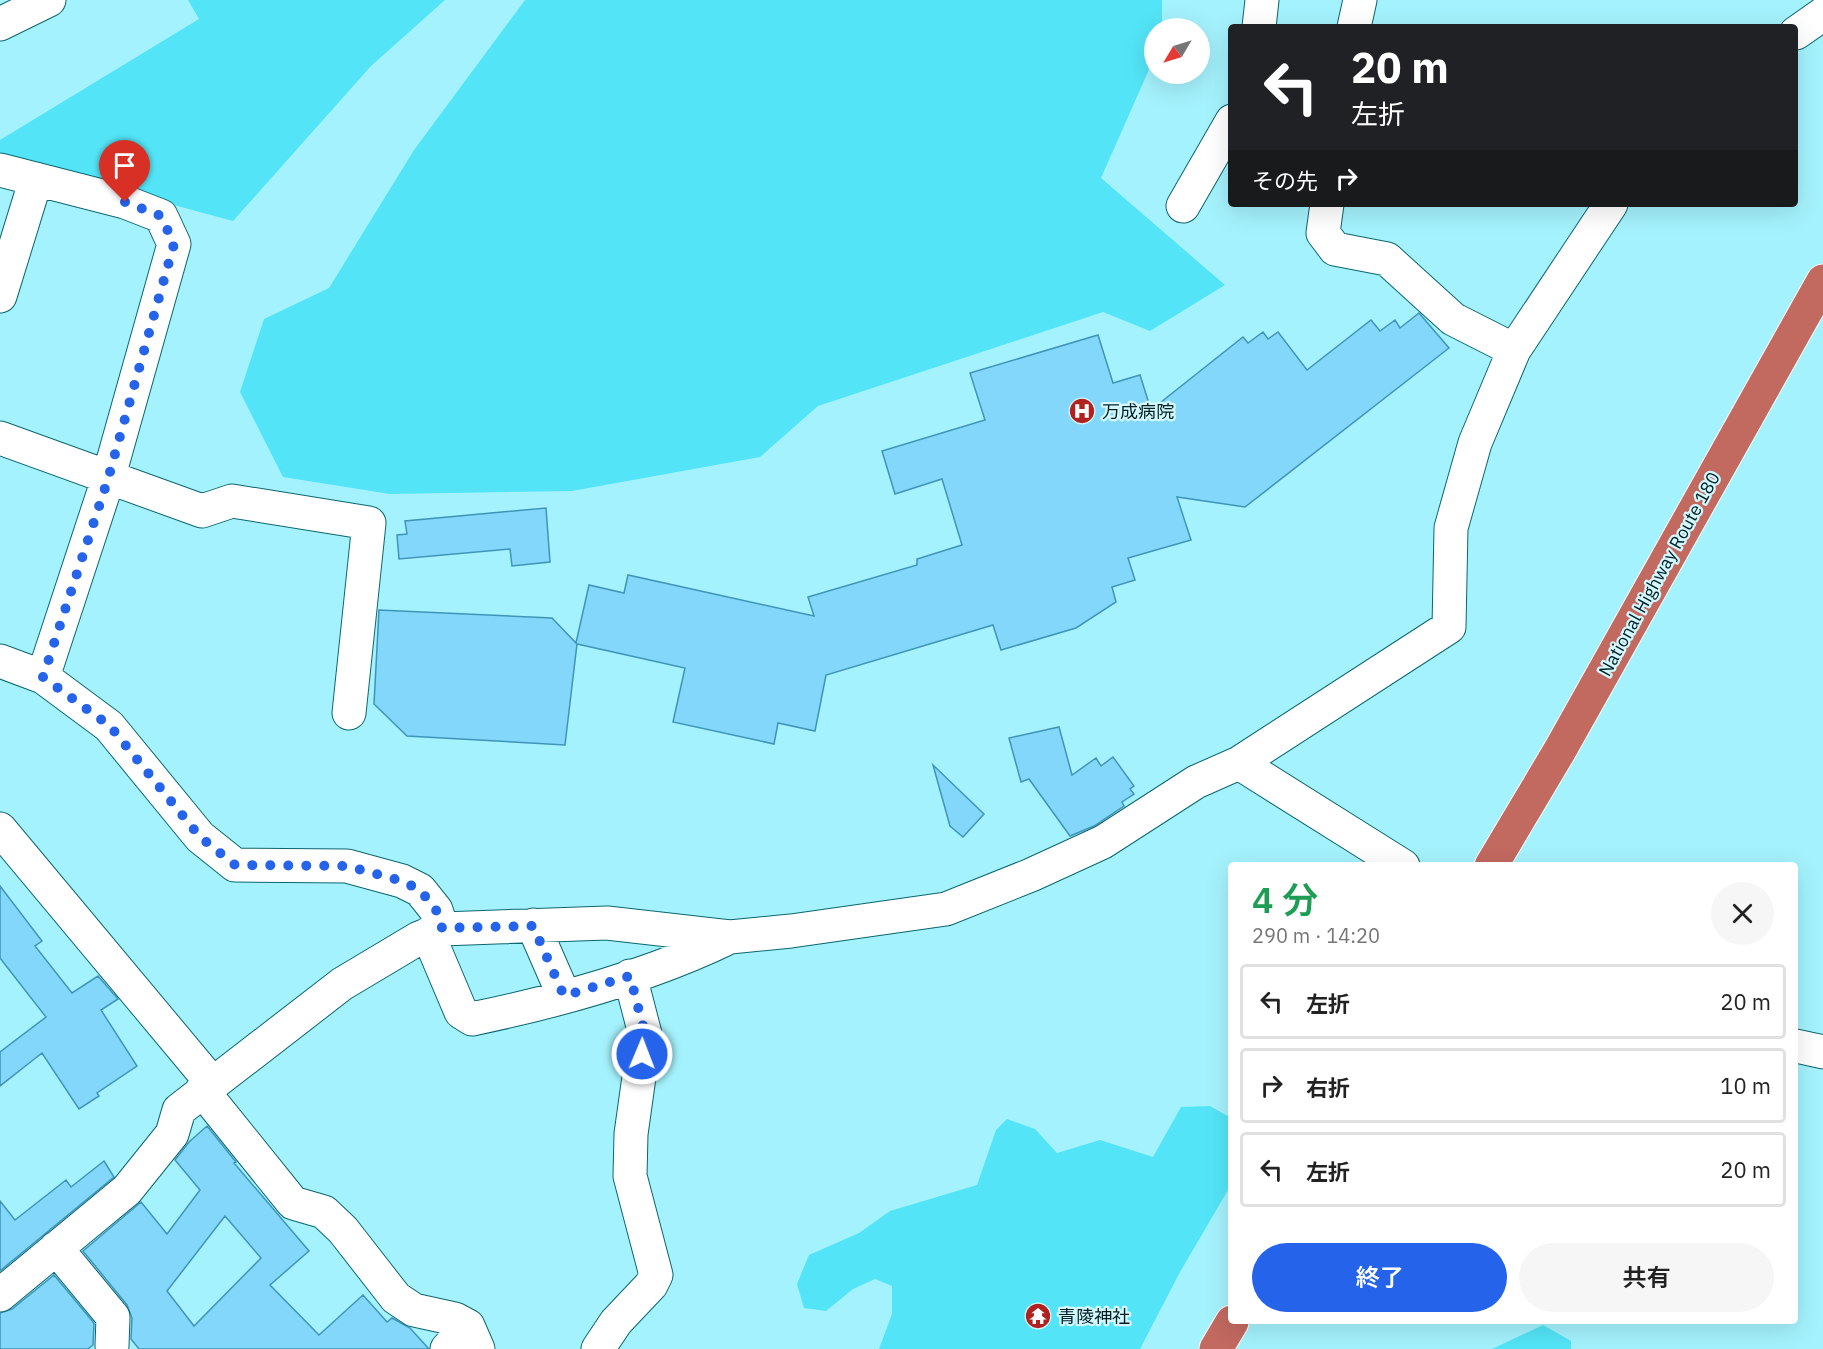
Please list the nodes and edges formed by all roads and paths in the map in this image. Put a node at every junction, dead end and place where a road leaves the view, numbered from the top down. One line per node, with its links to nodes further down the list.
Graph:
1 (49, 0): 5 (street)
2 (1262, 0): 6 (street)
3 (1360, 0): 7 (street)
4 (1823, 14): 8 (street)
5 (0, 24)
6 (1259, 24)
7 (1355, 24)
8 (1798, 32)
9 (1228, 128): 12 (street)
10 (0, 170): 11 (street)
11 (36, 179): 16 (street); 19 (street)
12 (1183, 206)
13 (1327, 207): 17 (street)
14 (1609, 207): 17 (street)
15 (1823, 281): 26 (highway, National Highway Route 180)
16 (0, 296)
17 (1514, 350): 23 (street)
18 (0, 438): 19 (street)
19 (108, 479): 21 (street); 22 (street)
20 (0, 661): 21 (street)
21 (43, 677): 28 (street)
22 (348, 713)
23 (1239, 763): 25 (street); 29 (street)
24 (0, 829): 34 (street)
25 (1397, 862)
26 (1493, 862)
27 (533, 926): 28 (street); 29 (street); 31 (street)
28 (435, 931): 31 (street); 34 (street)
29 (730, 937): 30 (street)
30 (630, 976): 31 (street); 40 (street)
31 (564, 996)
32 (1798, 1046): 33 (street)
33 (1823, 1052)
34 (207, 1086): 35 (street); 38 (street)
35 (56, 1248): 36 (street); 39 (street)
36 (0, 1295)
37 (1231, 1324): 41 (highway)
38 (464, 1341)
39 (112, 1346)
40 (598, 1349)
41 (1216, 1349)

